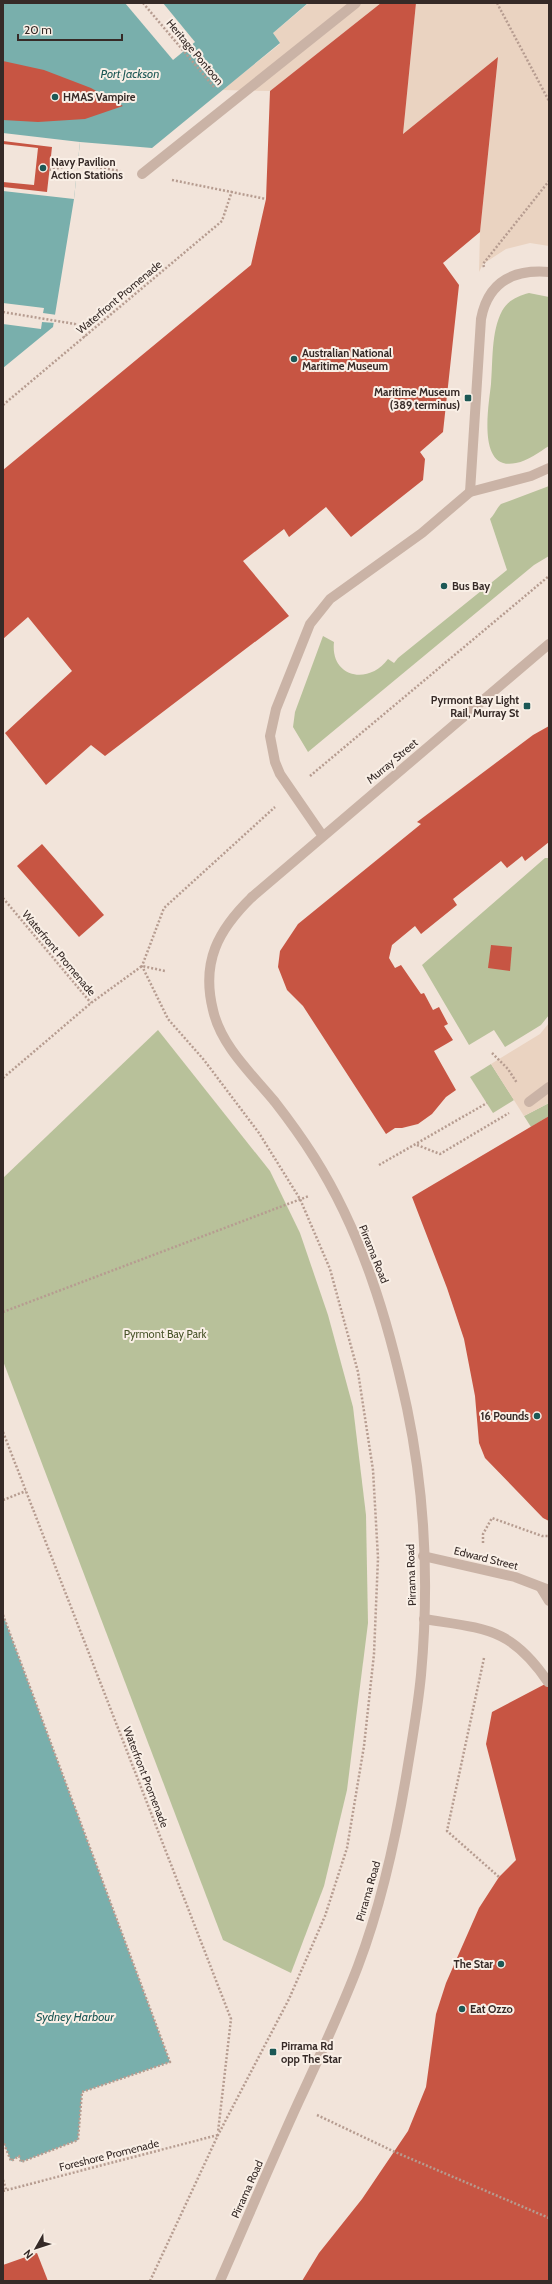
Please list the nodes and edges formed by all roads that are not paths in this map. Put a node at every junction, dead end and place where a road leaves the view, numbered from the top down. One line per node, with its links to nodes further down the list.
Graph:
1 (356, 3): 2 (street)
2 (142, 174)
3 (549, 272): 5 (street)
4 (549, 468): 5 (street)
5 (470, 492): 7 (street)
6 (549, 644): 7 (street, Murray Street)
7 (322, 836): 8 (street, Murray Street)
8 (252, 898): 11 (street, Pirrama Road)
9 (549, 1087): 10 (street)
10 (529, 1102)
11 (424, 1556): 12 (street, Edward Street); 14 (street, Pirrama Road)
12 (545, 1589): 13 (street)
13 (549, 1602)
14 (424, 1619): 15 (street); 16 (street, Pirrama Road)
15 (548, 1682)
16 (220, 2281)

